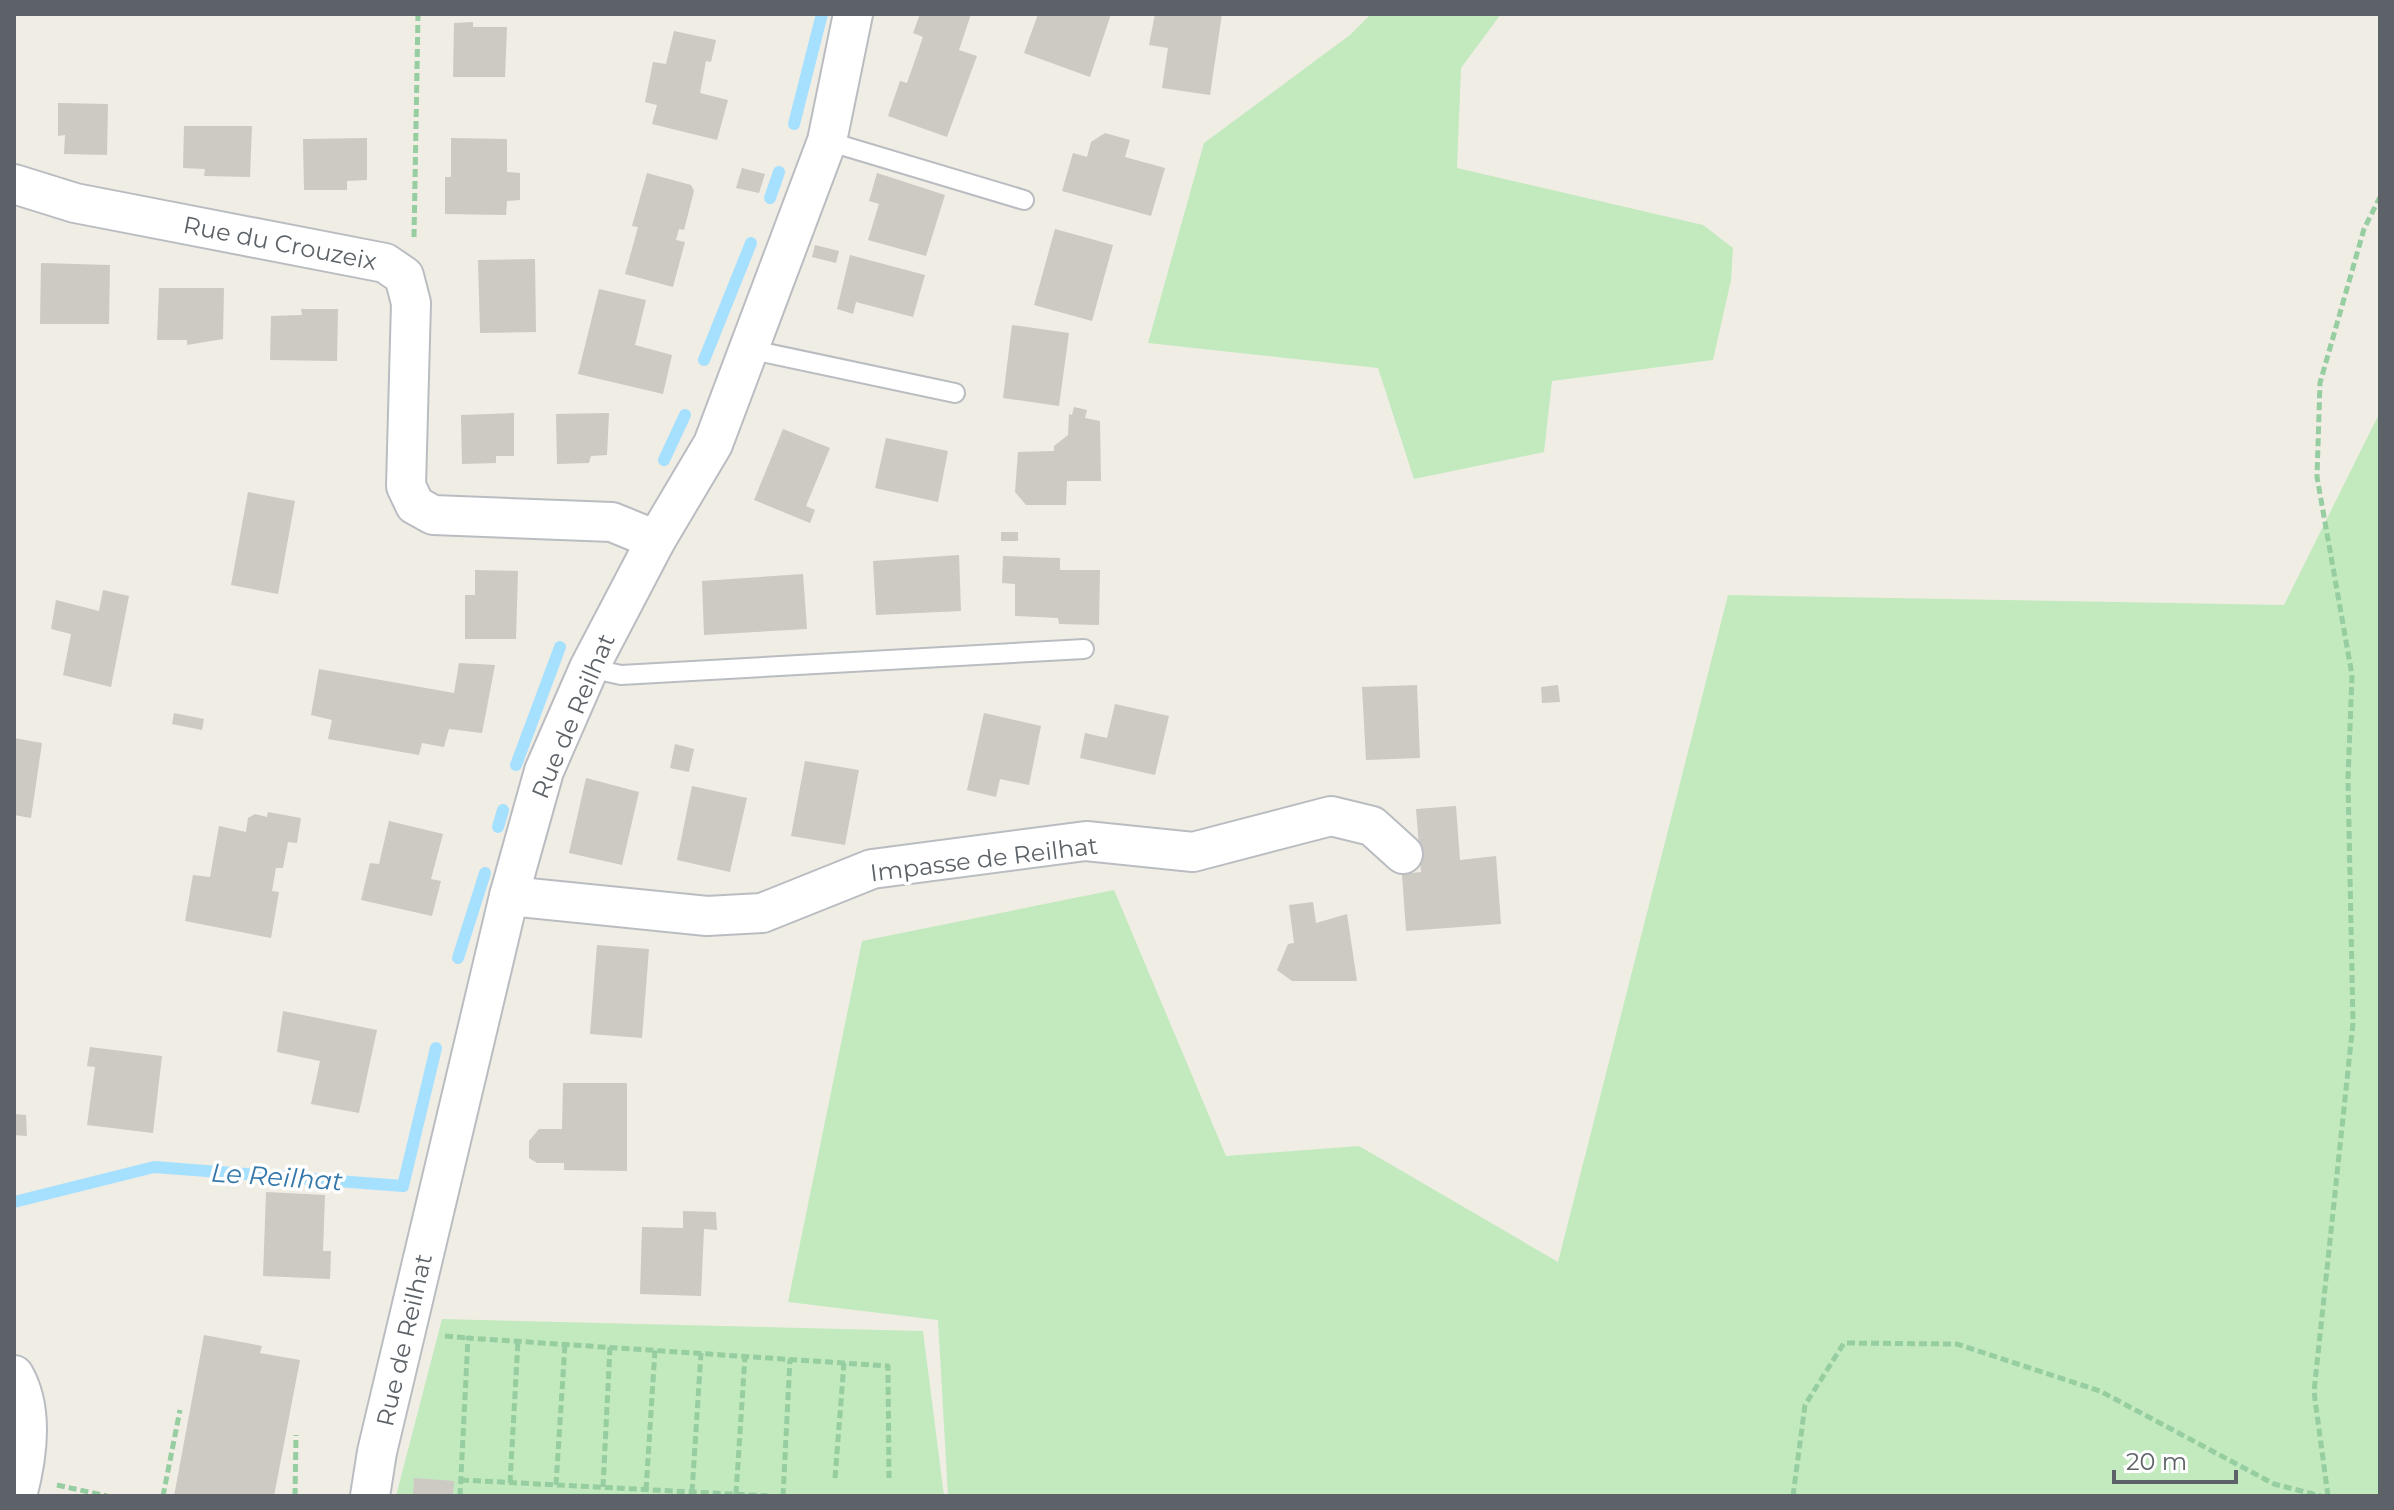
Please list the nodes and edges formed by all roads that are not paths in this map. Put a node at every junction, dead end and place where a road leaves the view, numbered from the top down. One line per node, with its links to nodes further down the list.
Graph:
1 (853, 14): 2 (street, Rue de Reilhat)
2 (827, 141): 4 (lane); 5 (street, Rue de Reilhat)
3 (14, 184): 7 (street, Rue du Crouzeix)
4 (1024, 200)
5 (752, 350): 6 (lane); 7 (street, Rue de Reilhat)
6 (955, 393)
7 (656, 540): 9 (street, Rue de Reilhat)
8 (1084, 649): 9 (lane)
9 (589, 668): 11 (street, Rue de Reilhat)
10 (1403, 854): 11 (street, Impasse de Reilhat)
11 (509, 896): 14 (street, Rue de Reilhat)
12 (14, 1375): 13 (street)
13 (20, 1487)
14 (370, 1496)

